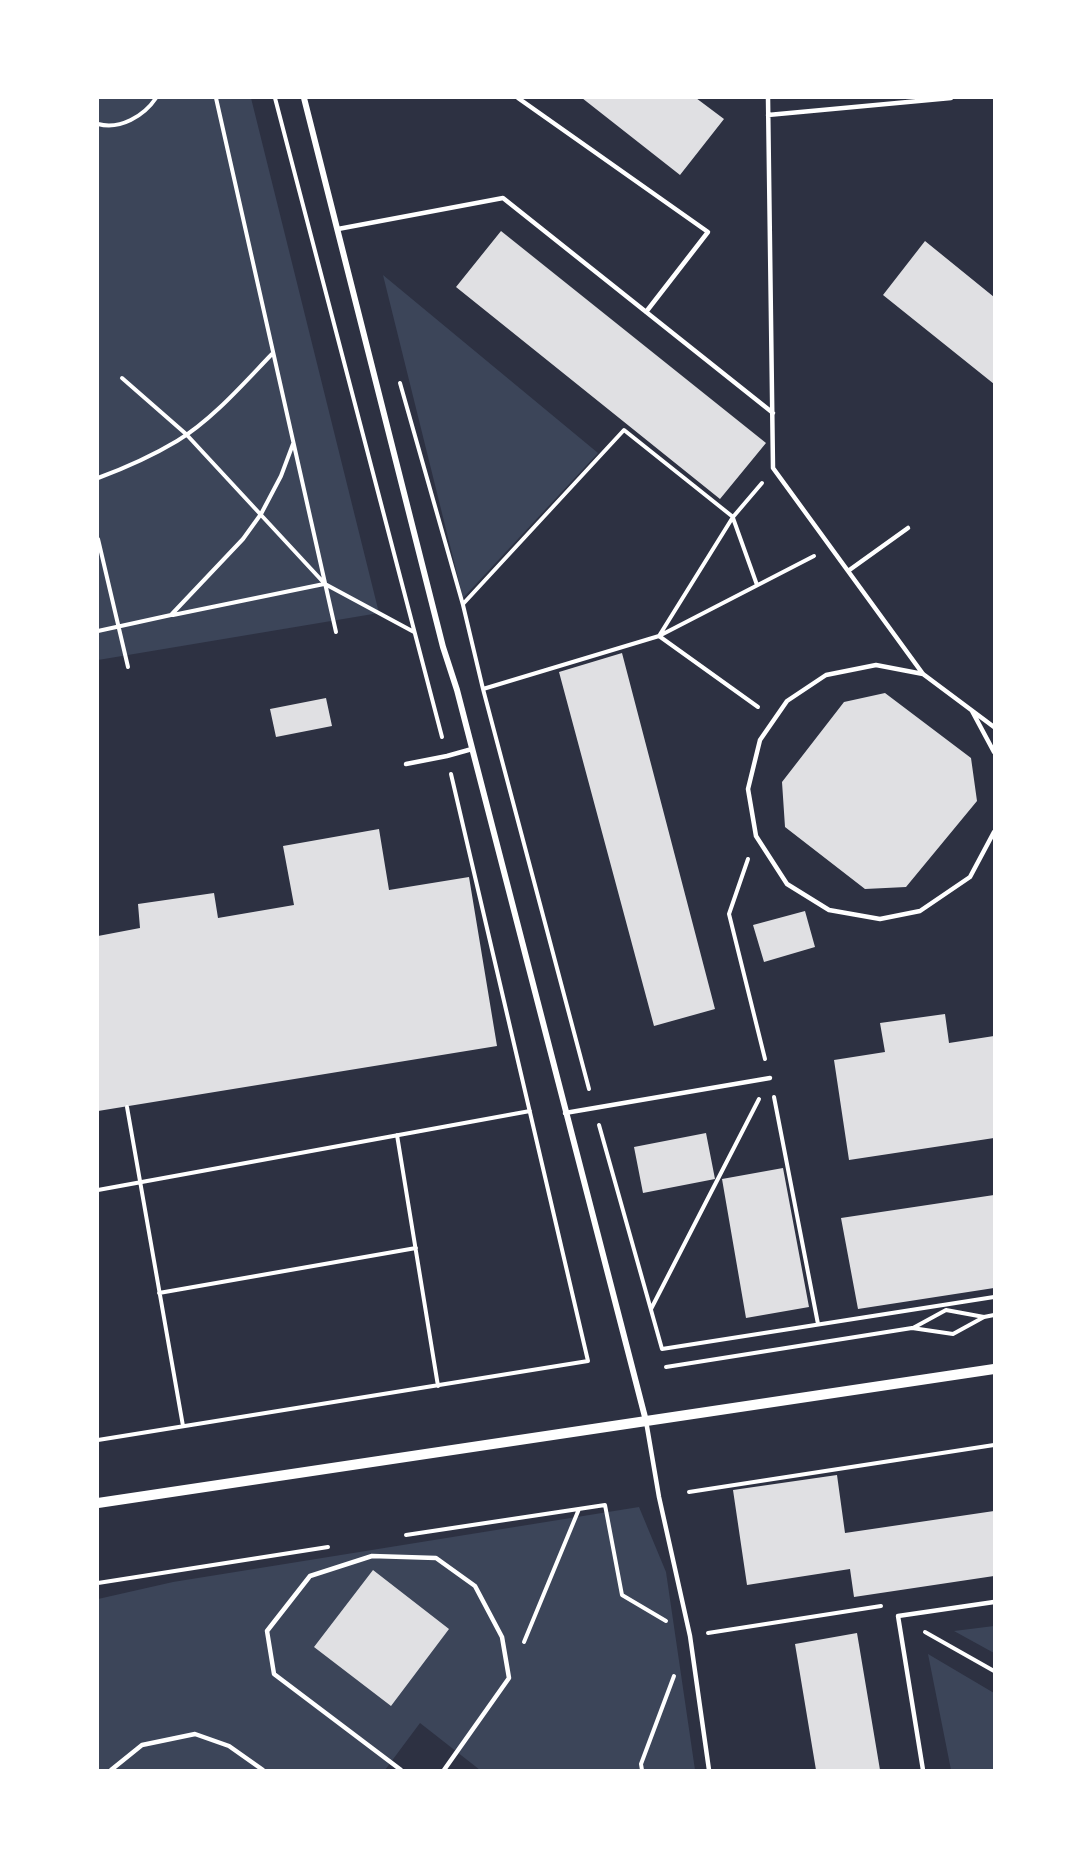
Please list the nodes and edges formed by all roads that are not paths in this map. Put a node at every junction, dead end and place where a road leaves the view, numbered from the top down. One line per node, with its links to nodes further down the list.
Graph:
1 (304, 98): 6 (street)
2 (518, 98): 7 (lane)
3 (768, 98): 5 (lane)
4 (951, 98): 5 (lane)
5 (768, 115): 8 (lane)
6 (338, 229): 7 (lane); 14 (street)
7 (646, 312): 8 (lane)
8 (773, 413): 10 (lane)
9 (908, 528): 10 (lane)
10 (848, 571): 11 (lane)
11 (923, 674): 12 (lane); 17 (lane)
12 (971, 708): 13 (lane); 15 (lane)
13 (994, 727)
14 (472, 749): 16 (lane); 19 (street)
15 (994, 752)
16 (406, 764)
17 (994, 832)
18 (770, 1078): 19 (lane)
19 (566, 1113): 21 (street)
20 (994, 1369): 21 (street)
21 (646, 1421): 22 (street); 28 (lane)
22 (98, 1503)
23 (994, 1602): 29 (lane)
24 (111, 1770): 25 (lane)
25 (263, 1770)
26 (401, 1770): 27 (lane)
27 (444, 1770)
28 (709, 1770)
29 (922, 1770)

